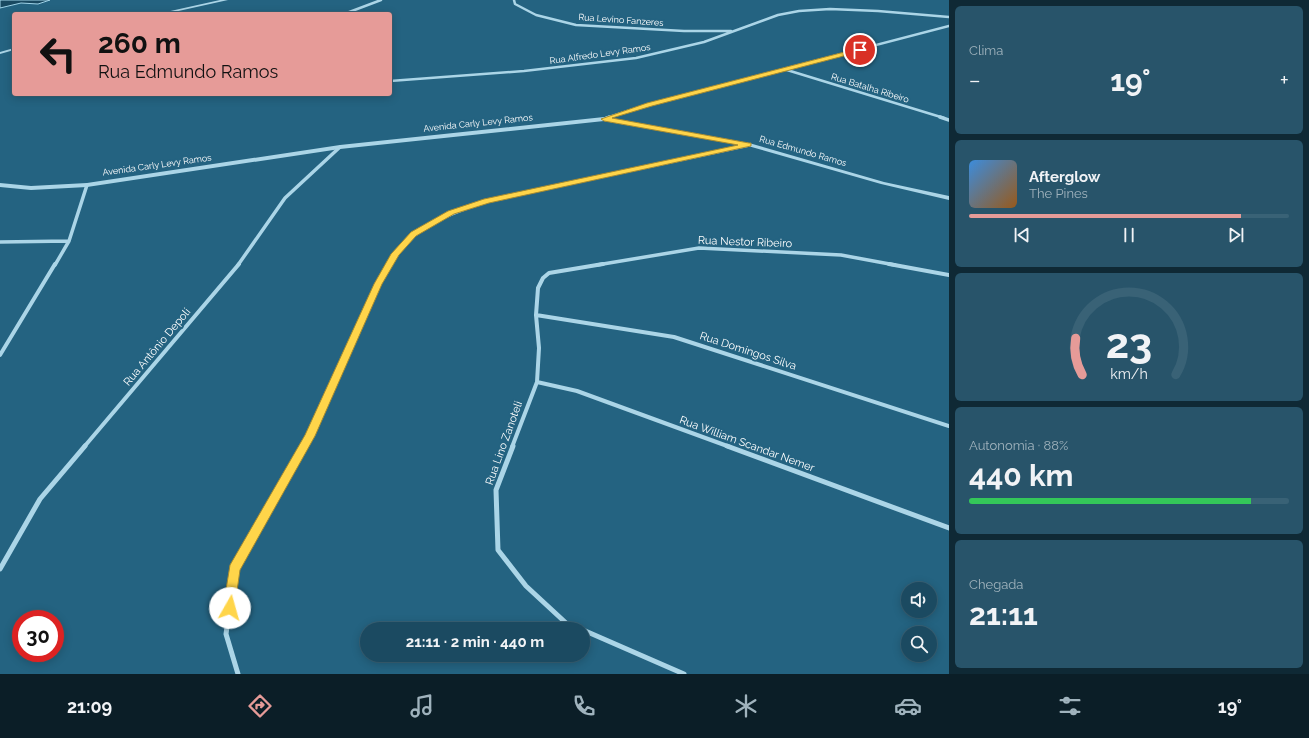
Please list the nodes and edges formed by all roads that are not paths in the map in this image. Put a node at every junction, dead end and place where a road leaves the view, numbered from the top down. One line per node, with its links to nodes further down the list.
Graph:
1 (226, 0): 4 (street)
2 (381, 0): 5 (street)
3 (514, 0): 8 (street, Rua Levino Fanzeres)
4 (169, 12)
5 (349, 12)
6 (949, 17): 8 (street, Rua Alfredo Levy Ramos)
7 (949, 26): 11 (street, Avenida Carly Levy Ramos)
8 (733, 31): 12 (street, Rua Alfredo Levy Ramos)
9 (12, 50): 10 (street)
10 (0, 53)
11 (787, 70): 13 (street, Avenida Carly Levy Ramos); 14 (street, Rua Batalha Ribeiro)
12 (392, 82)
13 (604, 119): 15 (street, Rua Edmundo Ramos); 16 (street, Avenida Carly Levy Ramos)
14 (949, 120)
15 (749, 145): 19 (street, Rua Edmundo Ramos); 32 (street)
16 (340, 147): 17 (street, Avenida Carly Levy Ramos); 29 (street, Rua Antônio Depoli)
17 (87, 184): 18 (street, Avenida Carly Levy Ramos); 20 (street)
18 (0, 185)
19 (949, 198)
20 (68, 240): 21 (street); 25 (street)
21 (0, 242)
22 (949, 274): 23 (street, Rua Nestor Ribeiro)
23 (536, 315): 24 (street, Rua Nestor Ribeiro); 27 (street, Rua Domingos Silva)
24 (539, 348): 26 (street, Rua Lino Zanoteli)
25 (0, 355)
26 (537, 382): 28 (street, Rua William Scandar Nemer); 30 (street, Rua Lino Zanoteli)
27 (949, 426)
28 (949, 528)
29 (0, 569)
30 (565, 622)
31 (590, 633): 33 (street, Rua Lino Zanoteli)
32 (238, 674)
33 (684, 674)

